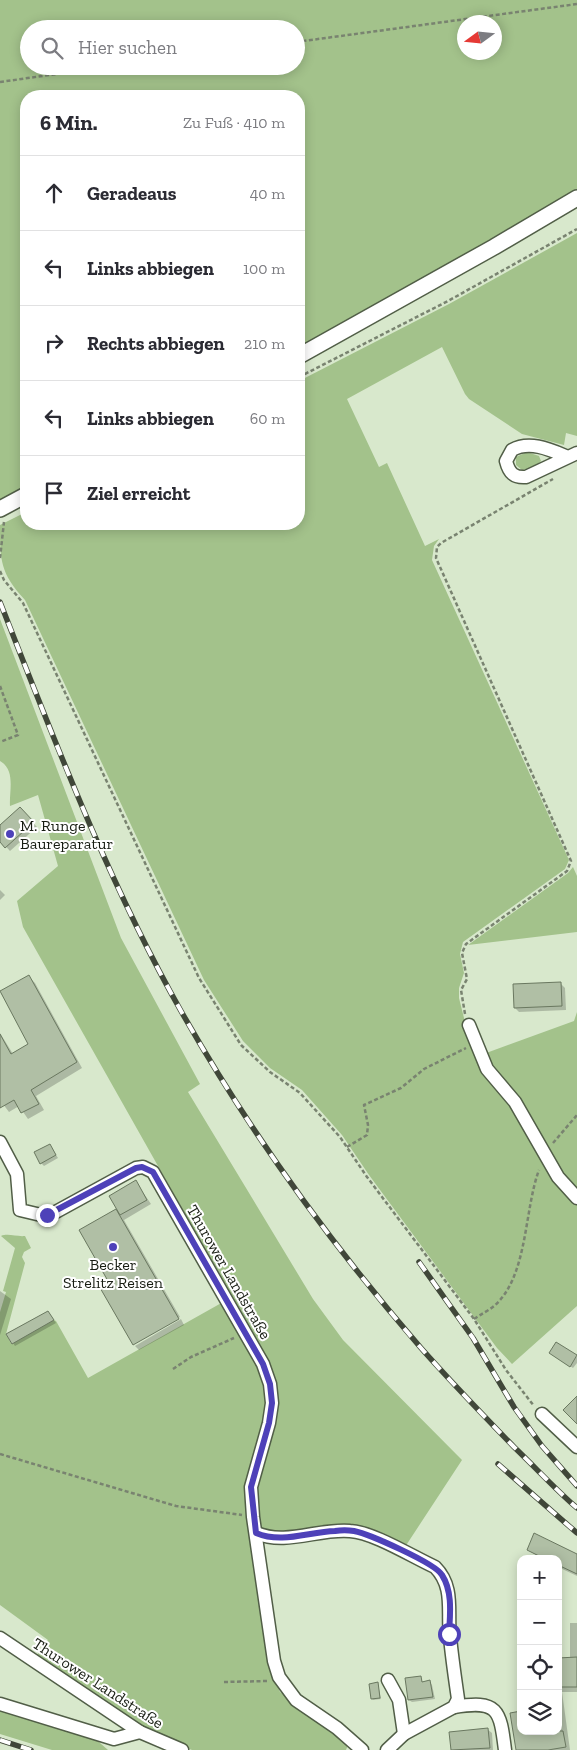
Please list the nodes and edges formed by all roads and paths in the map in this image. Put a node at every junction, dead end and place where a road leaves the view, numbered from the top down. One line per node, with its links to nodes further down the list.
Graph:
1 (577, 4): 2 (path)
2 (305, 41)
3 (49, 75): 4 (path)
4 (0, 82)
5 (577, 198): 7 (main road)
6 (577, 228): 8 (path)
7 (305, 353)
8 (305, 374)
9 (557, 477): 16 (path)
10 (20, 501): 11 (main road)
11 (2, 515): 12 (path)
12 (0, 558)
13 (0, 571): 20 (path)
14 (0, 686): 15 (path)
15 (0, 742)
16 (469, 1024): 17 (street)
17 (476, 1044): 20 (path); 21 (street)
18 (577, 1115): 21 (path)
19 (0, 1142): 24 (street, Thurower Landstraße)
20 (347, 1147): 23 (path)
21 (546, 1155): 22 (street); 23 (path)
22 (577, 1198)
23 (474, 1319): 26 (path)
24 (244, 1332): 25 (path); 29 (street, Thurower Landstraße)
25 (173, 1369)
26 (542, 1414): 27 (street)
27 (577, 1447)
28 (0, 1454): 29 (path)
29 (253, 1517): 30 (street, Thurower Landstraße)
30 (256, 1533): 32 (street, Thurower Landstraße); 36 (street)
31 (0, 1638): 37 (street, Thurower Landstraße)
32 (279, 1677): 34 (path); 40 (street, Thurower Landstraße)
33 (388, 1680): 38 (street)
34 (224, 1682)
35 (0, 1704): 37 (street)
36 (454, 1707): 38 (street); 42 (street)
37 (140, 1732): 39 (street, Thurower Landstraße)
38 (404, 1734): 41 (street)
39 (182, 1750)
40 (362, 1750)
41 (387, 1750)
42 (504, 1750)

